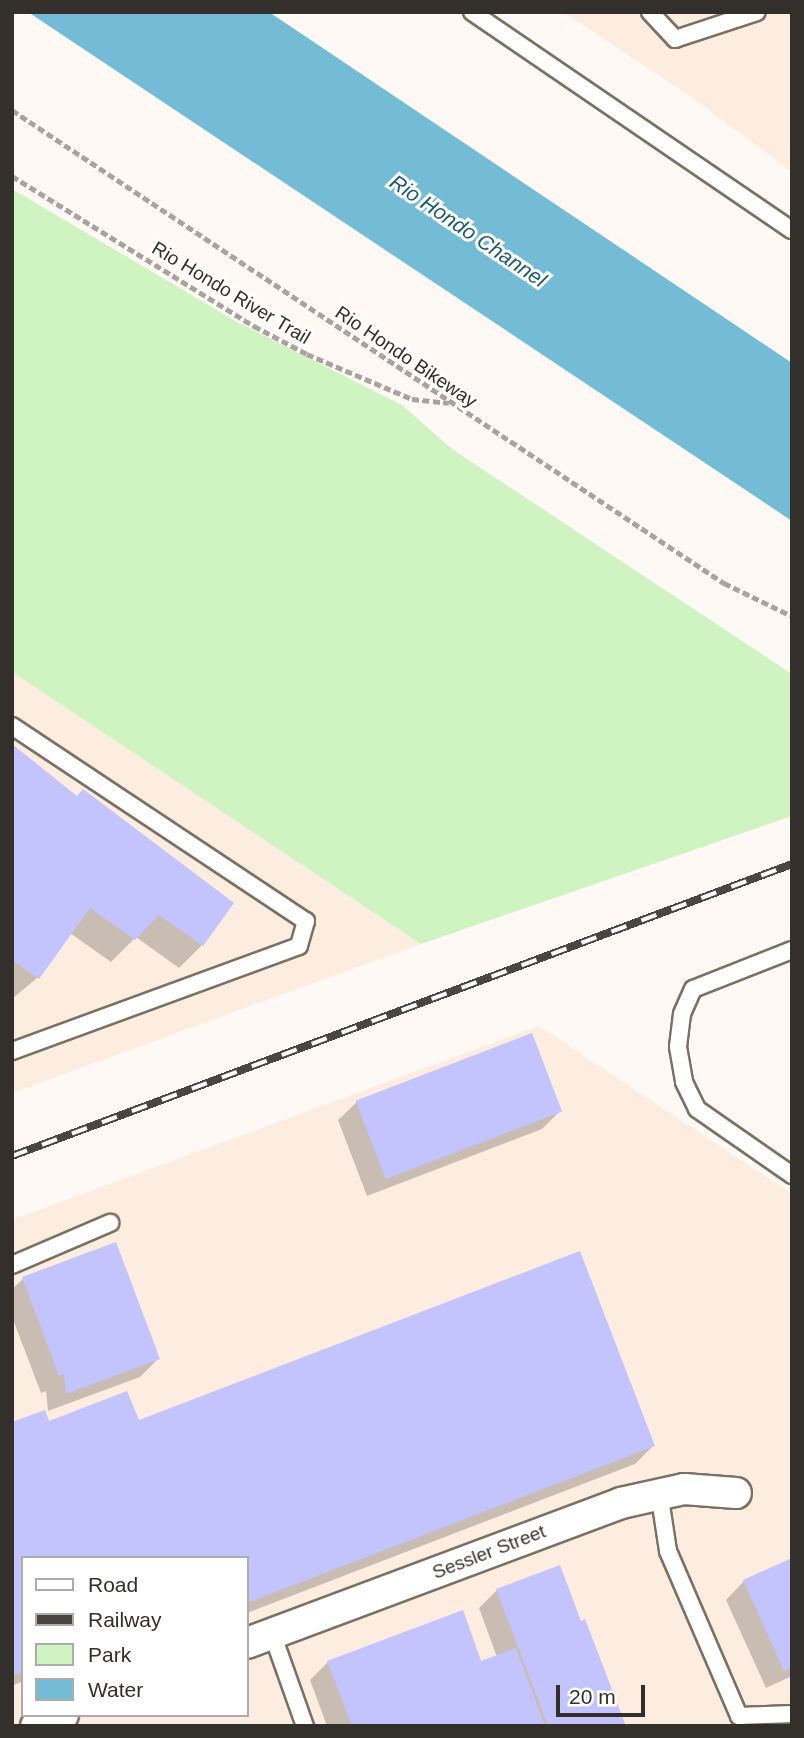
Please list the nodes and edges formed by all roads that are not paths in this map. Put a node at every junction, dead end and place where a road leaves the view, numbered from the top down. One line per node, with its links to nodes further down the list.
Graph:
1 (472, 12): 4 (lane)
2 (650, 12): 3 (lane)
3 (757, 12)
4 (792, 230)
5 (12, 726): 7 (lane)
6 (792, 950): 8 (lane)
7 (12, 1051)
8 (792, 1175)
9 (110, 1223): 10 (lane)
10 (12, 1265)
11 (659, 1492): 12 (street, Sessler Street); 13 (street, Sessler Street); 14 (lane)
12 (736, 1493)
13 (259, 1638): 16 (lane)
14 (792, 1714)
15 (58, 1717): 17 (street)
16 (301, 1725)
17 (36, 1726)

